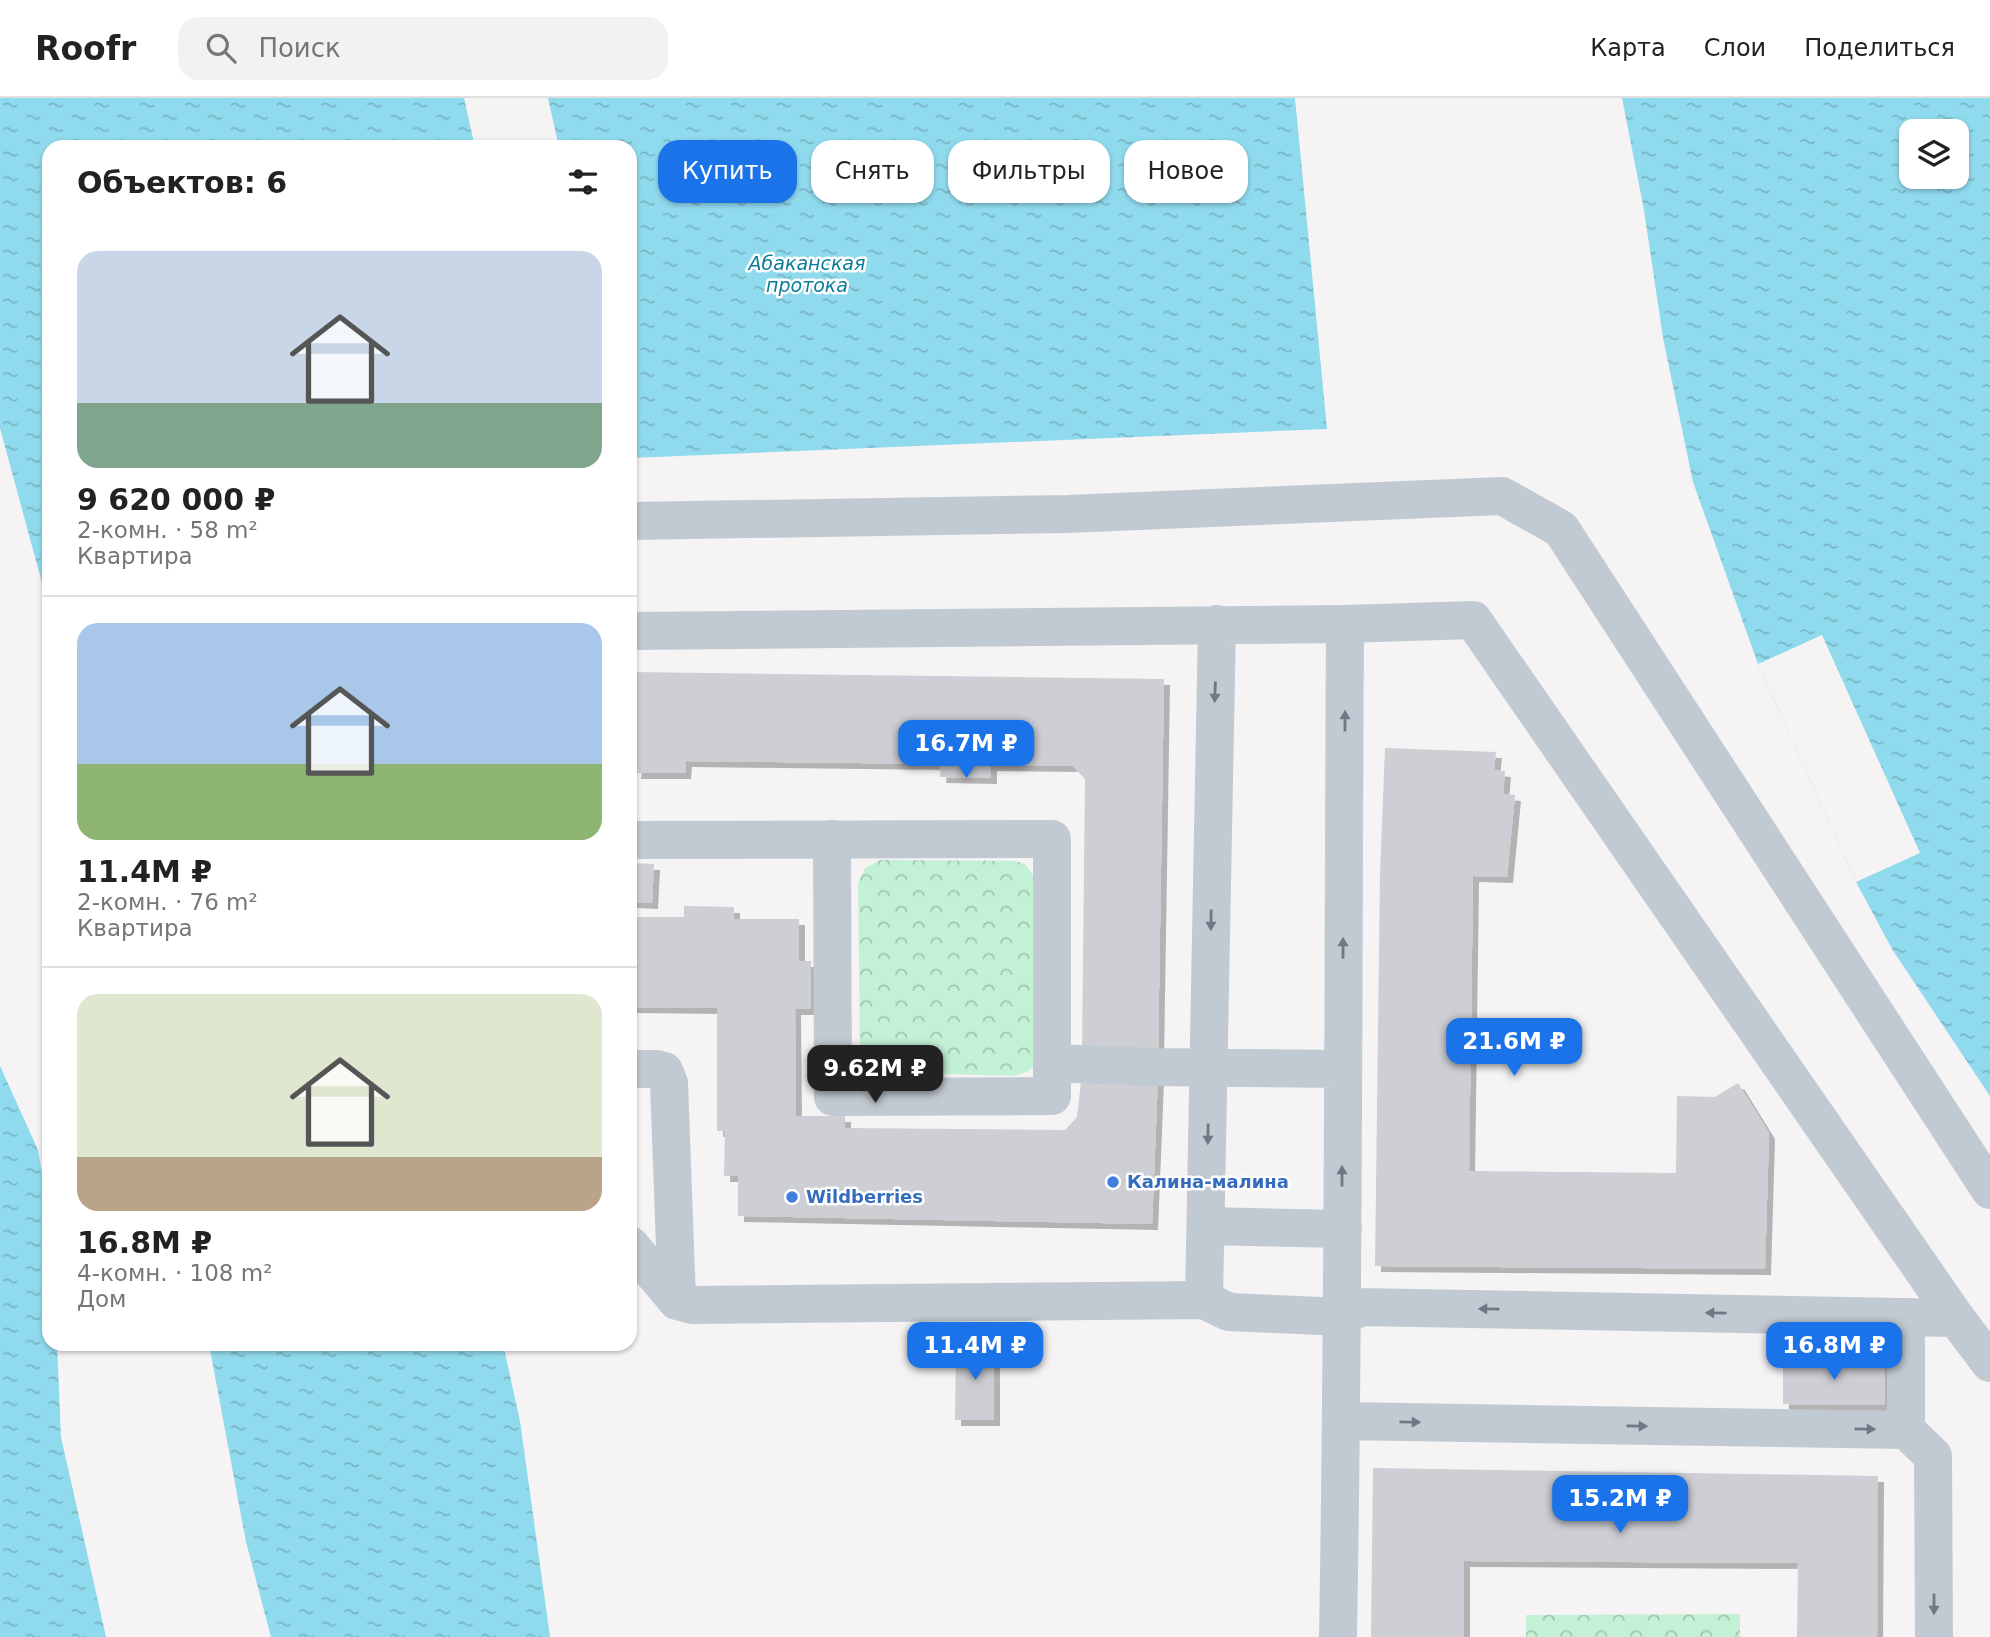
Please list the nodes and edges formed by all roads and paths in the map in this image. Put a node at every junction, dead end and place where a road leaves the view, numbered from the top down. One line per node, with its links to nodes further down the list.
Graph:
1 (637, 521): 11 (lane)
2 (1217, 624): 3 (lane); 4 (lane); 8 (lane, one-way to 8)
3 (1345, 624): 10 (lane, one-way to 3); 19 (lane)
4 (637, 631)
5 (832, 839): 6 (lane); 7 (lane); 7 (lane)
6 (637, 840)
7 (1052, 1063): 8 (lane)
8 (1209, 1066): 10 (lane); 12 (lane, one-way to 12)
9 (637, 1069): 16 (lane)
10 (1342, 1069): 13 (lane, one-way to 10)
11 (1990, 1190)
12 (1206, 1226): 13 (lane); 15 (lane)
13 (1343, 1229): 17 (lane)
14 (637, 1253): 16 (lane)
15 (1204, 1300): 16 (lane); 17 (lane)
16 (677, 1301)
17 (1343, 1317): 18 (lane, one-way to 17); 21 (lane)
18 (1906, 1317): 19 (lane); 22 (lane)
19 (1956, 1318): 20 (lane)
20 (1990, 1363)
21 (1342, 1421): 22 (lane, one-way to 22); 23 (lane)
22 (1906, 1430): 24 (lane, one-way to 24)
23 (1338, 1637)
24 (1934, 1637)

